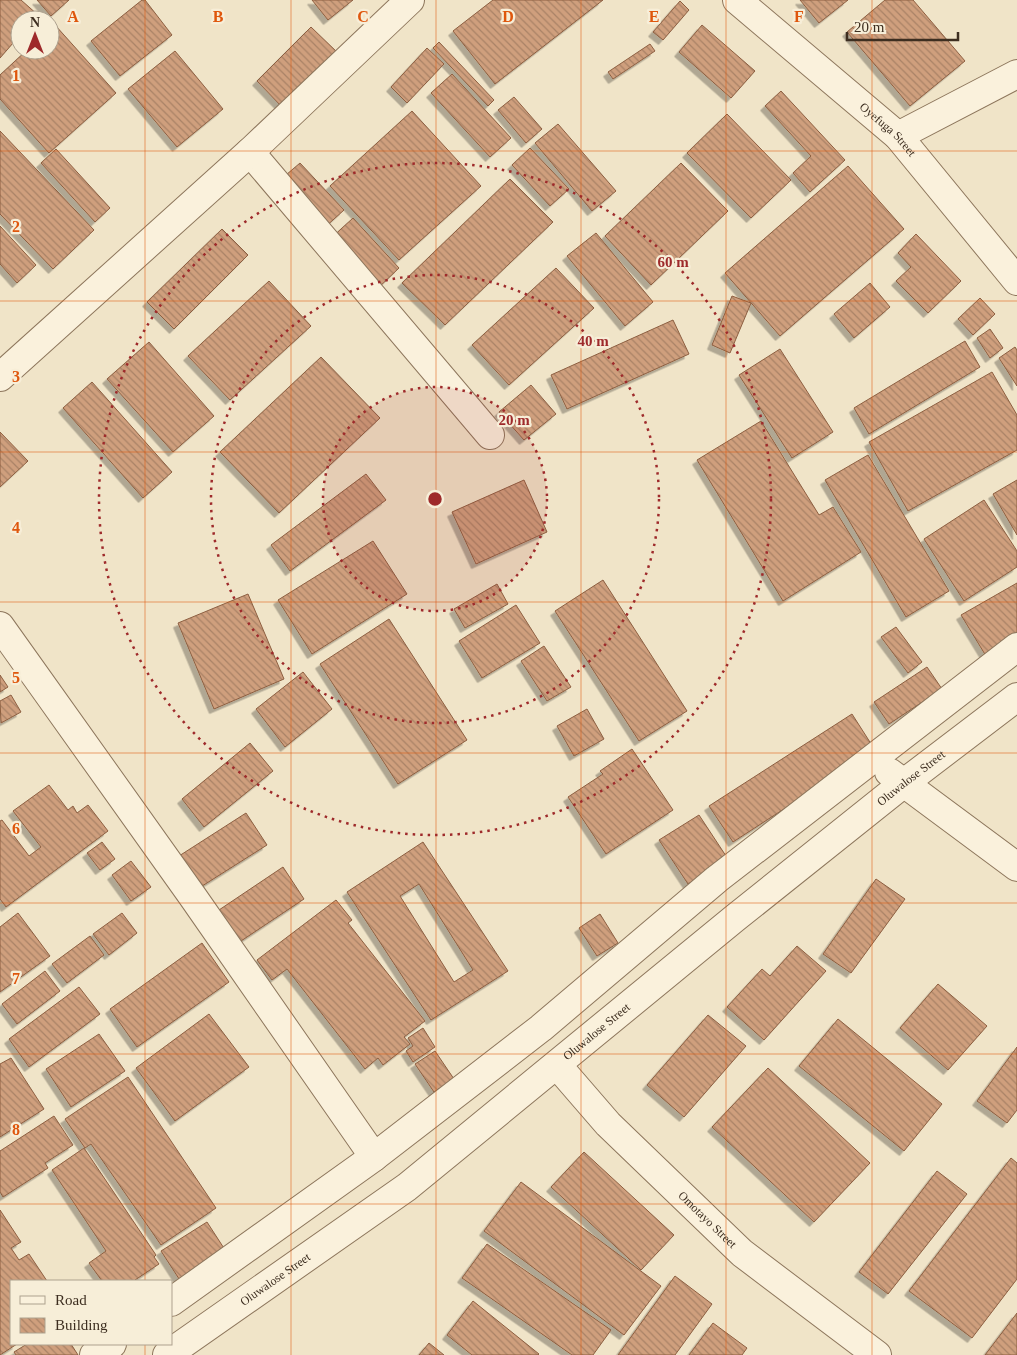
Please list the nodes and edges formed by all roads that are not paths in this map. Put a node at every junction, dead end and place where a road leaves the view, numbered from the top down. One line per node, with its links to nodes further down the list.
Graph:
1 (410, 0): 5 (street)
2 (736, 0): 4 (street, Oyefuga Street)
3 (1017, 74): 4 (street)
4 (898, 136): 6 (street, Oyefuga Street)
5 (250, 152): 7 (street); 8 (street)
6 (1017, 280)
7 (0, 377)
8 (490, 436)
9 (0, 626): 16 (street)
10 (1017, 647): 12 (street)
11 (1017, 697): 13 (street, Oluwalose Street)
12 (871, 759): 13 (street); 16 (street)
13 (904, 783): 14 (street); 15 (street, Oluwalose Street)
14 (1017, 866)
15 (557, 1065): 18 (street, Oluwalose Street); 19 (street, Omotayo Street)
16 (374, 1157): 17 (street)
17 (172, 1301)
18 (167, 1355)
19 (876, 1355)

